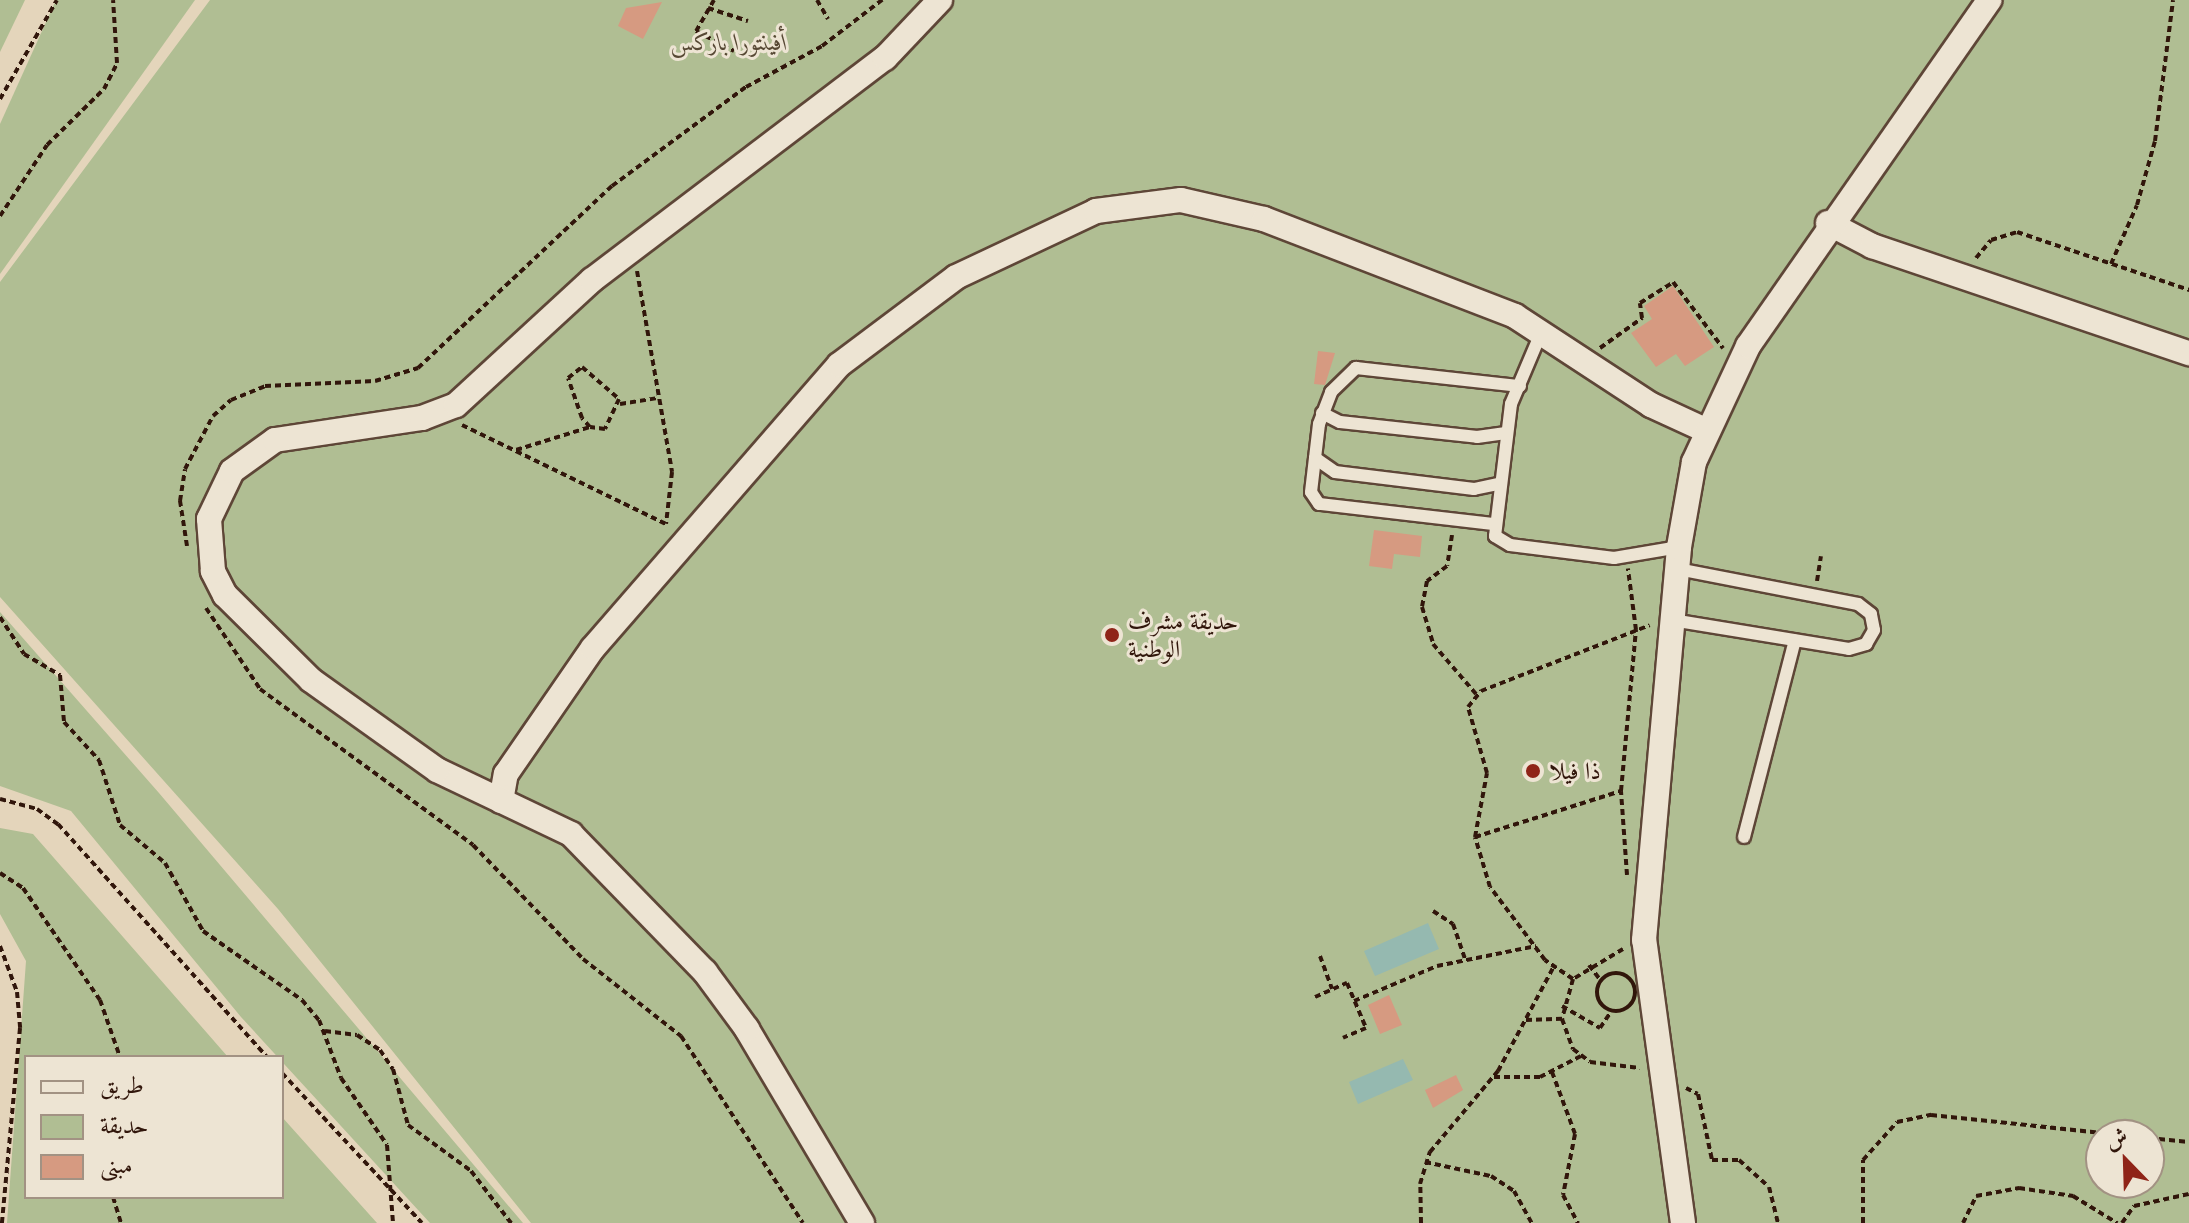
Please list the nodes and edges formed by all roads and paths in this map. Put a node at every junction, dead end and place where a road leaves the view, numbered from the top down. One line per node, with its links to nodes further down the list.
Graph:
1 (57, 0): 13 (path)
2 (113, 0): 14 (path)
3 (714, 0): 9 (path)
4 (817, 0): 10 (path)
5 (882, 0): 39 (path)
6 (940, 0): 16 (street)
7 (1989, 0): 15 (street)
8 (2173, 0): 17 (path)
9 (708, 8): 11 (path); 12 (path)
10 (828, 19)
11 (748, 21)
12 (734, 51)
13 (0, 99)
14 (0, 216)
15 (1828, 223): 18 (street); 23 (street)
16 (633, 249): 25 (path); 28 (street)
17 (2111, 264): 18 (path); 19 (path)
18 (1962, 276): 21 (street)
19 (2189, 290)
20 (1542, 329): 22 (street); 24 (lane); 38 (street)
21 (2189, 353)
22 (1586, 359): 23 (path); 30 (street)
23 (1736, 366): 30 (street)
24 (1520, 386): 27 (lane); 31 (lane)
25 (659, 398): 26 (path); 36 (path)
26 (620, 404): 29 (path); 29 (path)
27 (1322, 413): 31 (lane); 33 (lane)
28 (438, 414): 32 (path); 52 (street)
29 (590, 427): 32 (path)
30 (1705, 430): 42 (street)
31 (1506, 433): 34 (lane)
32 (516, 450): 36 (path)
33 (1315, 458): 34 (lane); 35 (lane)
34 (1498, 484): 37 (lane)
35 (1454, 520): 37 (lane); 49 (path)
36 (666, 524): 38 (path)
37 (1493, 524): 41 (lane)
38 (689, 536): 52 (street)
39 (189, 553)
40 (1821, 556): 43 (path)
41 (1627, 558): 42 (lane); 47 (path)
42 (1678, 558): 43 (lane); 46 (street)
43 (1814, 596): 48 (lane)
44 (202, 598): 96 (path)
45 (0, 617): 74 (path)
46 (1672, 620): 47 (path); 48 (lane); 58 (street)
47 (1636, 630): 49 (path); 50 (path)
48 (1795, 640): 54 (lane)
49 (1476, 694): 53 (path)
50 (1621, 791): 53 (path); 56 (path)
51 (0, 799): 77 (path)
52 (501, 801): 97 (street)
53 (1475, 837): 60 (path)
54 (1744, 837)
55 (0, 873): 76 (path)
56 (1627, 890)
57 (1433, 911): 62 (path)
58 (1632, 942): 63 (path); 79 (street)
59 (0, 946): 91 (path)
60 (1536, 946): 62 (path); 64 (path)
61 (1320, 956): 67 (path)
62 (1466, 961): 69 (path)
63 (1589, 965): 65 (path); 66 (path)
64 (1553, 968): 65 (path); 73 (path)
65 (1573, 979): 70 (path)
66 (1601, 981): 71 (path); 71 (path)
67 (1332, 989): 68 (path); 69 (path)
68 (1315, 997)
69 (1354, 1001): 75 (path)
70 (1562, 1006): 71 (path); 72 (path)
71 (1612, 1010)
72 (1562, 1019): 73 (path); 78 (path)
73 (1526, 1020): 82 (path)
74 (325, 1031): 89 (path); 95 (path)
75 (1343, 1038)
76 (119, 1055)
77 (265, 1055)
78 (1581, 1056): 79 (path); 80 (path)
79 (1657, 1066): 83 (street)
80 (1552, 1072): 82 (path); 100 (path)
81 (284, 1075): 89 (path)
82 (1494, 1077): 87 (path)
83 (1661, 1094): 101 (street); 102 (path)
84 (2085, 1131): 103 (path)
85 (2165, 1140): 86 (path)
86 (2189, 1142)
87 (1425, 1162): 98 (path); 99 (path)
88 (2189, 1194): 105 (path)
89 (393, 1195): 93 (path); 94 (path)
90 (114, 1199): 92 (path)
91 (2, 1223)
92 (121, 1223)
93 (393, 1223)
94 (422, 1223)
95 (511, 1223)
96 (803, 1223)
97 (862, 1223)
98 (1421, 1223)
99 (1532, 1223)
100 (1578, 1223)
101 (1683, 1223)
102 (1778, 1223)
103 (1863, 1223)
104 (1963, 1223): 105 (path)
105 (2120, 1223)

